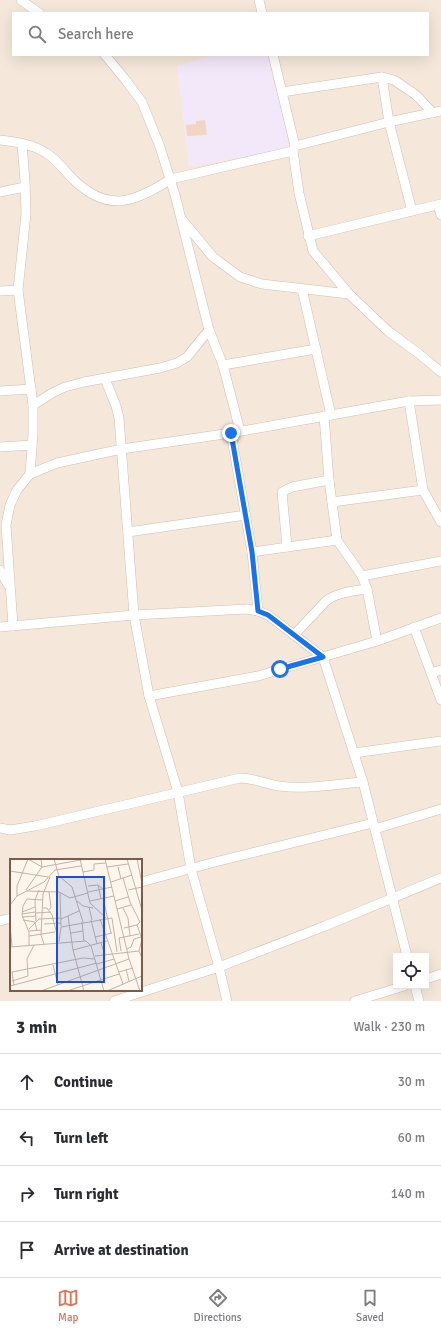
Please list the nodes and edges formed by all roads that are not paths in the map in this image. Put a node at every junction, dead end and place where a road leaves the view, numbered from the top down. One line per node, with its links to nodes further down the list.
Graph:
1 (21, 0): 3 (street)
2 (259, 0): 4 (street)
3 (38, 12)
4 (262, 12)
5 (106, 56): 14 (street)
6 (273, 56): 8 (street)
7 (382, 77): 8 (street); 9 (street); 10 (street)
8 (282, 92): 13 (street)
9 (437, 112): 10 (street)
10 (389, 122): 13 (street); 18 (street)
11 (0, 140): 12 (street)
12 (22, 144): 14 (street); 15 (street)
13 (294, 149): 14 (street); 21 (street)
14 (171, 179): 20 (street)
15 (25, 187): 16 (street); 23 (street)
16 (0, 192)
17 (439, 204): 18 (street); 19 (street)
18 (412, 211): 21 (street)
19 (441, 214)
20 (182, 219): 22 (street); 26 (street)
21 (308, 236): 25 (street)
22 (302, 289): 25 (street); 27 (street)
23 (18, 290): 24 (street); 31 (street)
24 (0, 291)
25 (349, 294): 29 (street)
26 (209, 330): 28 (street); 30 (street)
27 (316, 348): 28 (street); 36 (street)
28 (223, 365): 37 (street)
29 (441, 372)
30 (106, 379): 35 (street); 40 (street)
31 (31, 389): 32 (street); 35 (street)
32 (0, 392)
33 (441, 400): 34 (street)
34 (409, 401): 36 (street); 43 (street)
35 (32, 405): 38 (street)
36 (328, 415): 37 (street); 42 (street)
37 (236, 432): 40 (street); 45 (street)
38 (32, 445): 39 (street); 41 (street)
39 (0, 447)
40 (122, 449): 41 (street); 47 (street)
41 (30, 474): 54 (street)
42 (329, 480): 44 (street); 49 (street)
43 (423, 490): 44 (street); 46 (street)
44 (332, 502): 48 (street)
45 (246, 515): 47 (street); 50 (street)
46 (441, 522)
47 (128, 532): 57 (street)
48 (337, 540): 49 (street); 53 (street)
49 (287, 547): 50 (street)
50 (252, 552): 56 (street)
51 (441, 561): 53 (street)
52 (0, 570): 54 (street)
53 (362, 576): 55 (street)
54 (10, 588): 59 (street)
55 (367, 589): 62 (street); 63 (street)
56 (258, 611): 57 (street); 62 (street)
57 (134, 615): 59 (street); 67 (street)
58 (441, 618): 61 (street)
59 (13, 626): 60 (street)
60 (0, 627)
61 (414, 627): 63 (street); 66 (street)
62 (294, 635): 64 (street)
63 (376, 641): 64 (street)
64 (323, 657): 67 (street); 70 (street)
65 (441, 670): 66 (street)
66 (431, 673): 68 (street)
67 (149, 696): 72 (street)
68 (441, 700)
69 (441, 742): 70 (street)
70 (354, 753): 71 (street)
71 (362, 782): 72 (street); 74 (street)
72 (178, 792): 75 (street); 76 (street)
73 (441, 809): 74 (street)
74 (374, 826): 76 (street); 79 (street)
75 (0, 828)
76 (191, 869): 78 (street); 83 (street)
77 (441, 878): 79 (street)
78 (142, 882)
79 (393, 898): 82 (street); 83 (street)
80 (10, 918): 81 (street)
81 (0, 921)
82 (406, 953)
83 (219, 967): 88 (street); 89 (street)
84 (441, 974): 85 (street)
85 (429, 978)
86 (394, 989): 90 (street)
87 (416, 989): 91 (street)
88 (114, 1001)
89 (227, 1001)
90 (356, 1001)
91 (419, 1001)

